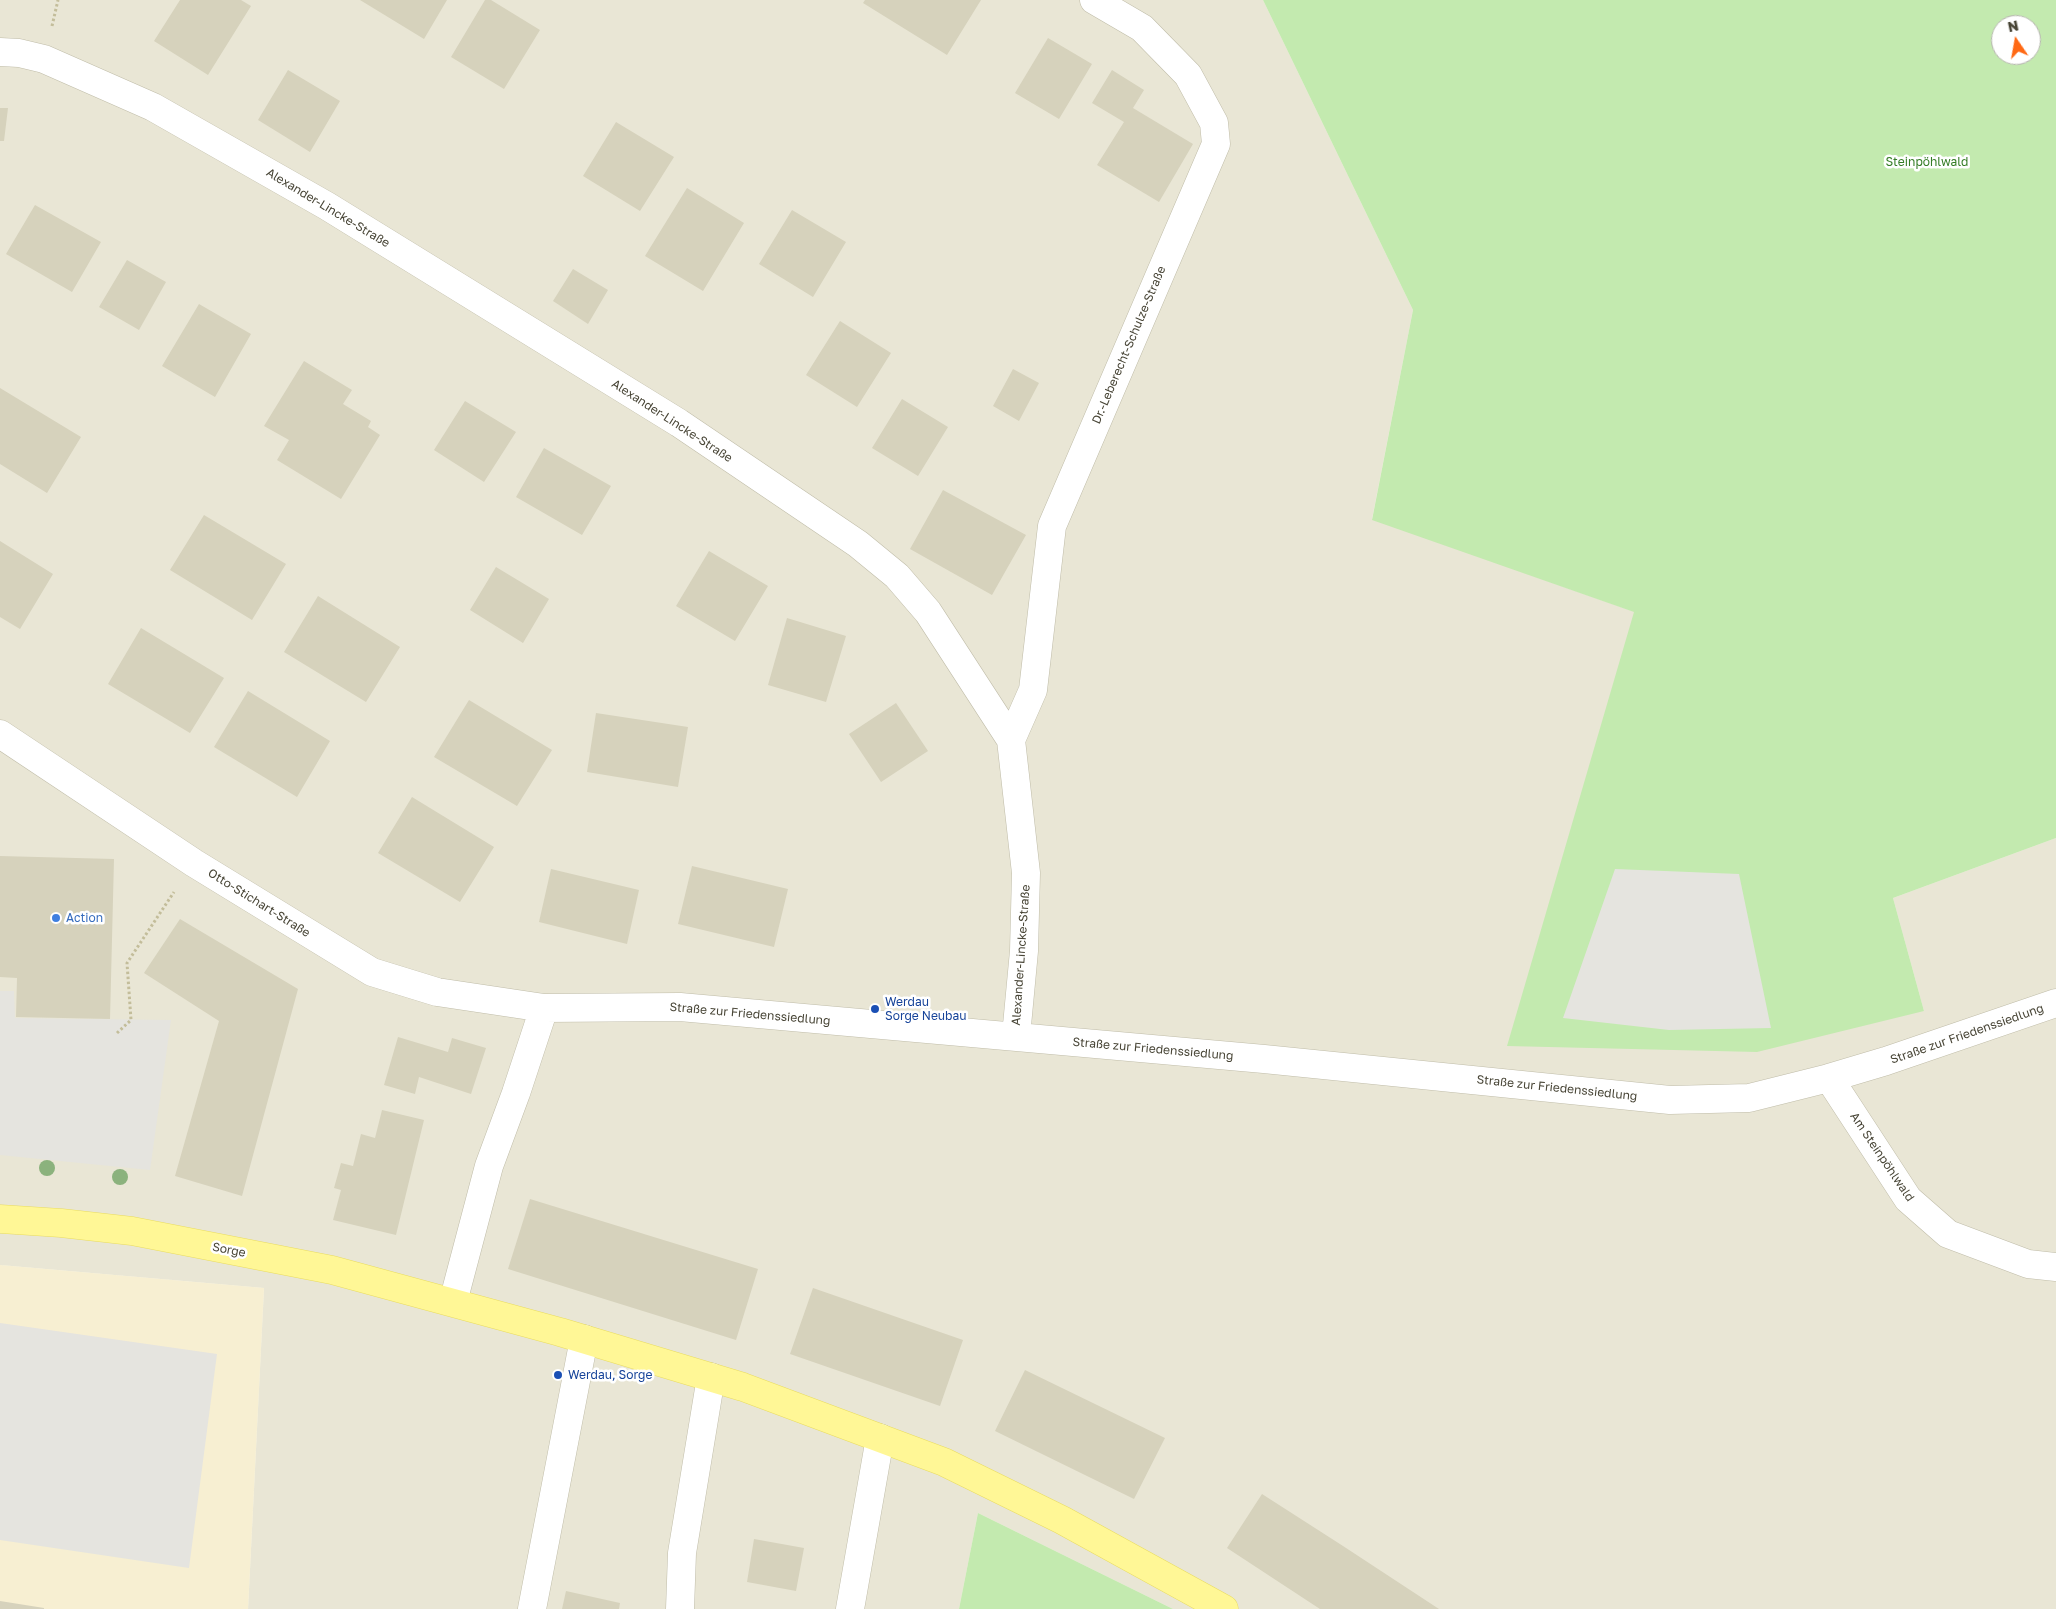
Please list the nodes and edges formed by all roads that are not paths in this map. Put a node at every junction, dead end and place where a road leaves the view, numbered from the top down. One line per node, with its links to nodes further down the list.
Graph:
1 (1094, 0): 4 (street, Dr.-Leberecht-Schulze-Straße)
2 (0, 52): 4 (street, Alexander-Lincke-Straße)
3 (0, 734): 6 (street, Otto-Stichart-Straße)
4 (1011, 740): 7 (street, Alexander-Lincke-Straße)
5 (2056, 1003): 8 (street, Straße zur Friedenssiedlung)
6 (544, 1008): 7 (street, Straße zur Friedenssiedlung); 11 (street)
7 (1016, 1036): 8 (street, Straße zur Friedenssiedlung)
8 (1829, 1078): 10 (street, Am Steinpöhlwald)
9 (0, 1219): 11 (main road, Sorge)
10 (2056, 1267)
11 (453, 1302): 12 (main road, Sorge)
12 (584, 1339): 13 (main road, Sorge); 15 (street)
13 (711, 1377): 14 (main road, Sorge); 16 (street)
14 (880, 1438): 17 (street); 18 (main road, Sorge)
15 (532, 1609)
16 (680, 1609)
17 (850, 1609)
18 (1224, 1609)

